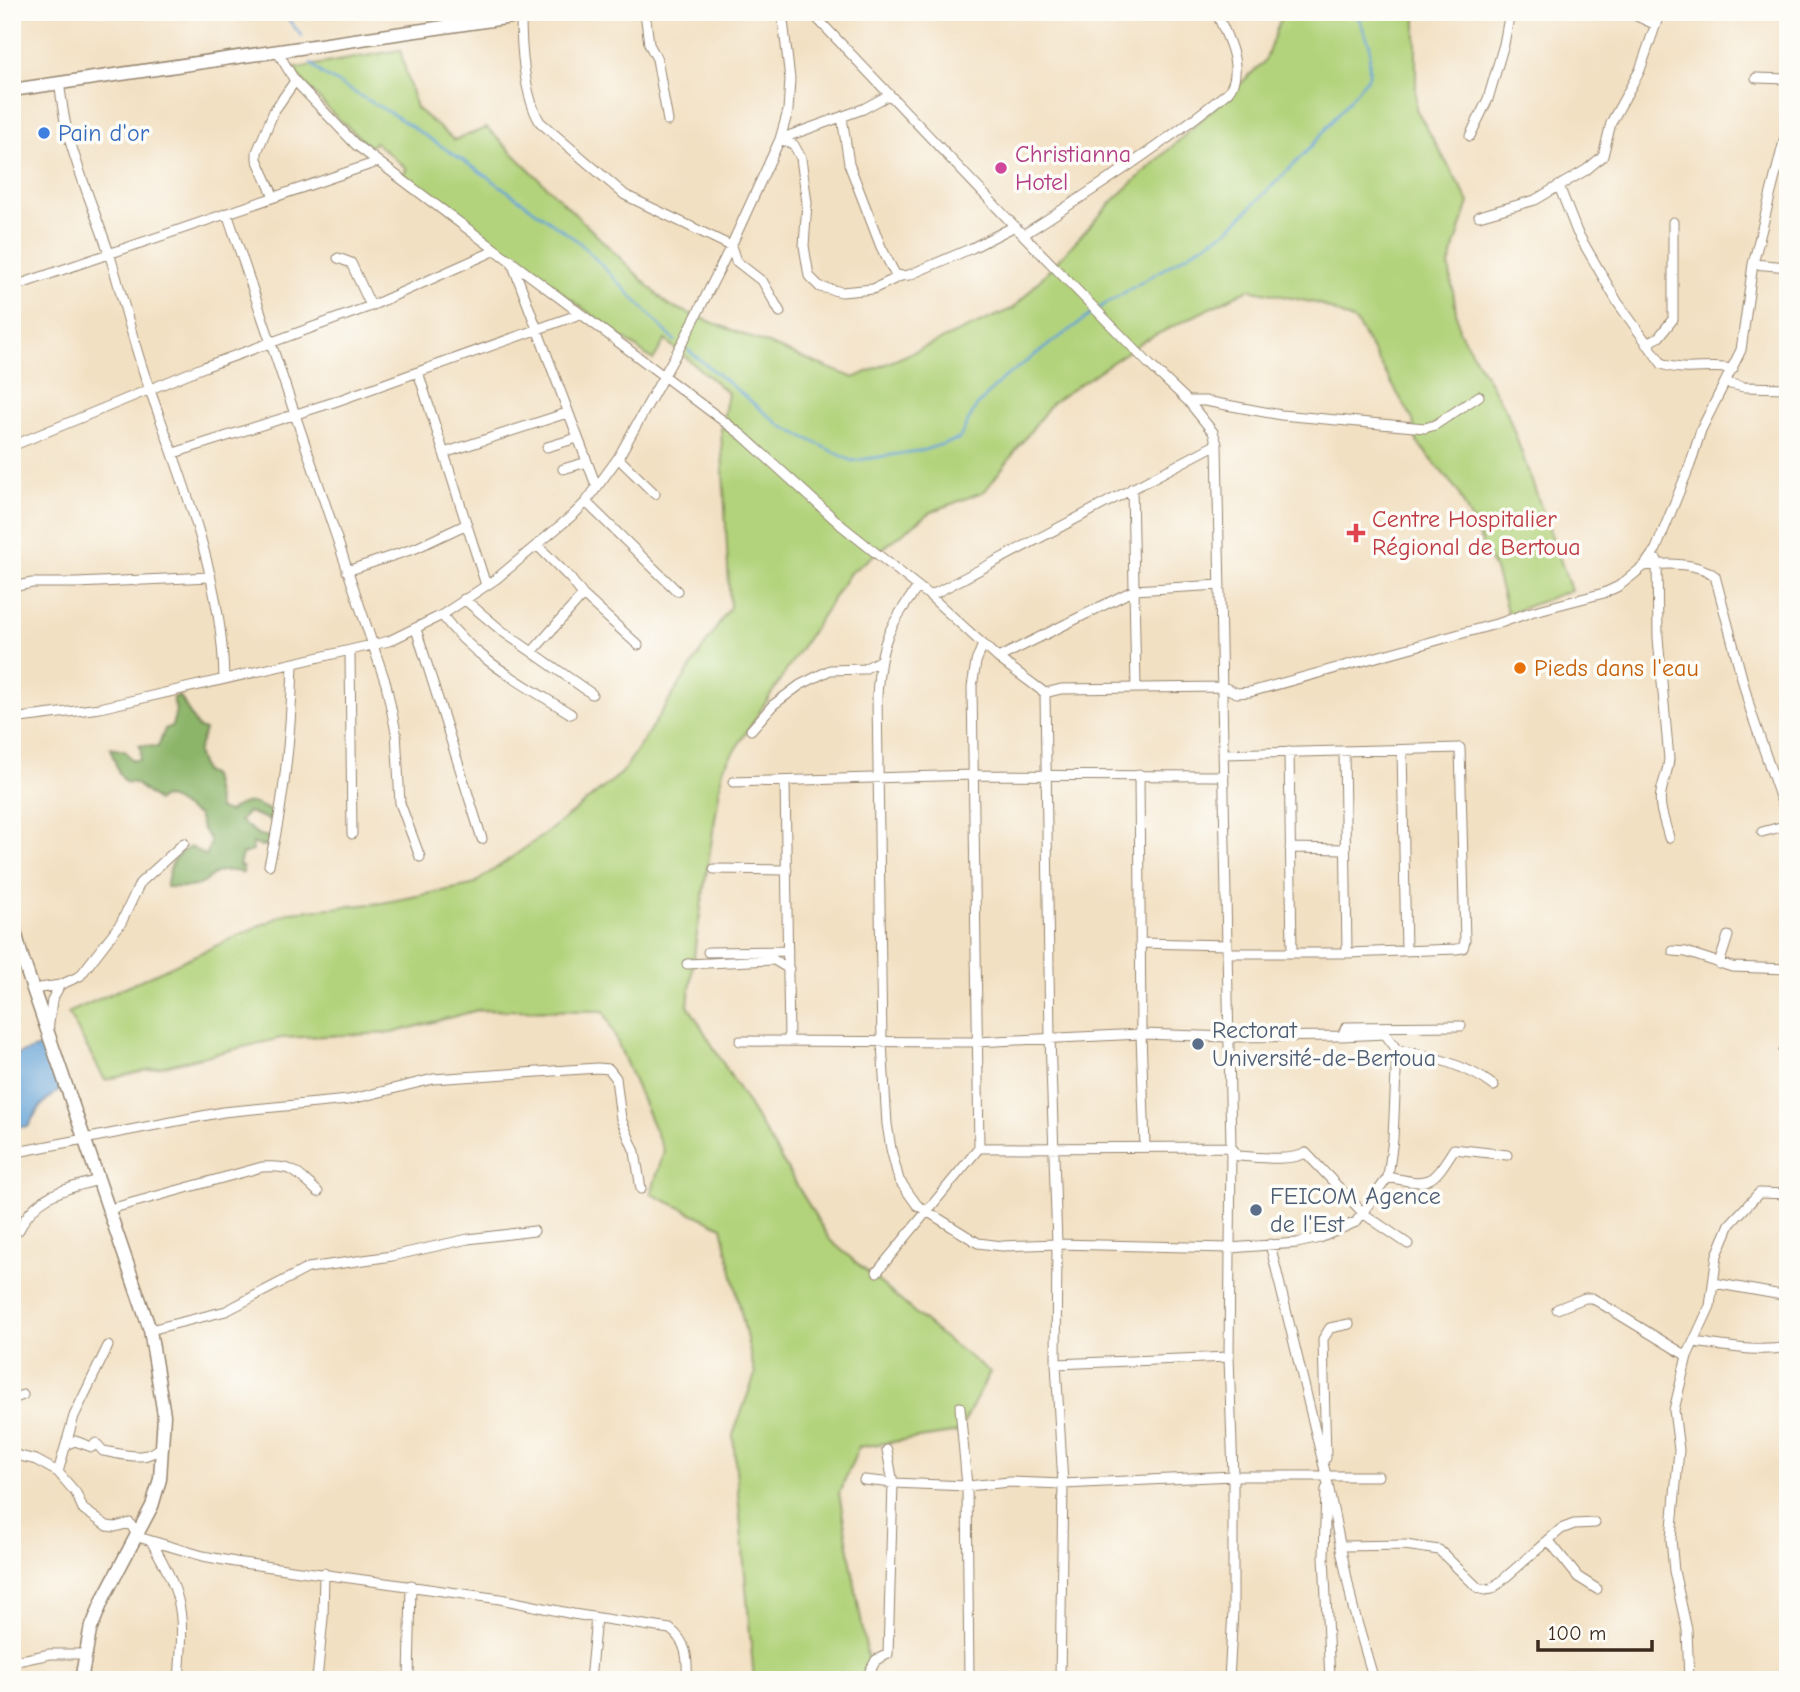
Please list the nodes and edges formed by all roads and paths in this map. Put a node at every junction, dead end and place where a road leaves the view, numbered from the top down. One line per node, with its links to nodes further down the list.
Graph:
1 (546, 12): 9 (main road)
2 (645, 12): 19 (street)
3 (782, 12): 22 (street)
4 (810, 12): 17 (street)
5 (1216, 12): 30 (street)
6 (1510, 12): 21 (street)
7 (1628, 12): 10 (street)
8 (1660, 12): 10 (street)
9 (521, 16): 11 (main road); 31 (street)
10 (1656, 24): 24 (street)
11 (277, 51): 14 (street); 15 (main road)
12 (1756, 78): 13 (street)
13 (1788, 79)
14 (295, 81): 23 (street); 25 (street)
15 (59, 83): 16 (main road); 33 (street)
16 (12, 90)
17 (889, 95): 18 (street); 29 (street)
18 (842, 117): 22 (street); 38 (street)
19 (668, 121)
20 (1788, 125): 36 (street)
21 (1470, 136)
22 (780, 139): 31 (street); 38 (street)
23 (377, 162): 25 (street); 32 (street)
24 (1559, 186): 27 (street); 45 (street)
25 (274, 197): 26 (street)
26 (227, 213): 33 (street); 44 (street)
27 (1479, 216)
28 (1673, 222): 45 (street)
29 (1015, 226): 30 (street); 38 (street)
30 (1023, 235): 53 (street)
31 (731, 246): 41 (street); 48 (street)
32 (494, 251): 35 (street); 40 (street)
33 (109, 254): 39 (street); 51 (street)
34 (338, 257): 40 (street)
35 (510, 259): 42 (street); 43 (street)
36 (1753, 264): 37 (street); 46 (street)
37 (1788, 267)
38 (901, 276)
39 (12, 287)
40 (371, 306): 44 (street)
41 (780, 312)
42 (580, 314): 43 (street); 48 (street)
43 (537, 331): 47 (street); 54 (street)
44 (272, 342): 51 (street); 55 (street)
45 (1646, 344): 46 (street)
46 (1733, 369): 49 (street)
47 (418, 372): 55 (street); 61 (street)
48 (663, 375): 62 (street); 79 (street)
49 (1726, 383): 50 (street); 71 (street)
50 (1788, 388)
51 (149, 390): 58 (street); 60 (street)
52 (1479, 396): 53 (street)
53 (1188, 401): 57 (street)
54 (567, 413): 56 (street); 61 (street)
55 (295, 415): 60 (street); 74 (street)
56 (577, 438): 59 (street); 63 (street)
57 (1217, 444): 66 (street); 77 (street)
58 (12, 446)
59 (547, 447)
60 (174, 453): 75 (street)
61 (444, 453): 69 (street)
62 (618, 458): 65 (street); 67 (street)
63 (587, 462): 64 (street); 65 (street)
64 (563, 469)
65 (597, 488): 68 (street)
66 (1132, 488): 80 (street); 83 (street)
67 (655, 494)
68 (586, 502): 70 (street); 81 (street)
69 (467, 524): 74 (street); 76 (street)
70 (537, 545): 76 (street); 82 (street)
71 (1656, 549): 72 (street); 73 (street)
72 (1657, 564): 73 (street); 114 (street); 118 (street)
73 (1644, 566): 97 (street)
74 (347, 571): 89 (street)
75 (210, 577): 78 (street); 95 (street)
76 (486, 585): 84 (street)
77 (1220, 585): 80 (street); 97 (street)
78 (12, 587)
79 (918, 587): 83 (street); 93 (street)
80 (1134, 590): 92 (street); 96 (street)
81 (677, 591)
82 (583, 595): 88 (street); 91 (street)
83 (930, 596): 87 (street)
84 (464, 600): 85 (street); 91 (street)
85 (442, 615): 86 (street); 100 (street)
86 (416, 629): 89 (street); 117 (street)
87 (983, 644): 92 (street); 107 (street)
88 (638, 645)
89 (373, 646): 90 (street); 122 (street)
90 (350, 652): 94 (street); 116 (street)
91 (532, 652): 99 (street)
92 (998, 658): 98 (street)
93 (879, 661): 102 (street); 111 (street)
94 (293, 664): 95 (street); 123 (street)
95 (224, 679): 101 (street)
96 (1136, 688): 97 (street); 98 (street)
97 (1223, 688): 106 (street)
98 (1045, 693): 109 (street)
99 (592, 694)
100 (571, 714)
101 (12, 719)
102 (751, 730)
103 (1402, 750): 104 (street); 131 (street); 131 (street)
104 (1344, 751): 105 (street); 121 (street)
105 (1289, 752): 106 (street); 120 (street)
106 (1224, 754): 110 (street)
107 (973, 775): 109 (street); 111 (street); 150 (street)
108 (1139, 775): 109 (street); 110 (street); 128 (street)
109 (1047, 776): 146 (street)
110 (1224, 776): 129 (street)
111 (879, 777): 112 (street); 151 (street)
112 (785, 781): 113 (street); 125 (street)
113 (733, 782)
114 (1788, 822): 115 (street)
115 (1762, 832)
116 (352, 834)
117 (481, 838)
118 (1670, 838)
119 (184, 843): 140 (street)
120 (1290, 848): 121 (street); 134 (street)
121 (1345, 849): 135 (street)
122 (420, 857)
123 (269, 865)
124 (714, 869): 125 (street)
125 (787, 870): 130 (street)
126 (12, 920): 141 (main road)
127 (1728, 936): 137 (street)
128 (1140, 943): 129 (street); 144 (street)
129 (1227, 949): 134 (street); 147 (street)
130 (788, 951): 133 (street); 138 (street)
131 (1406, 951): 135 (street)
132 (1673, 951): 137 (street)
133 (709, 953)
134 (1292, 953): 135 (street)
135 (1347, 953)
136 (687, 964): 138 (street)
137 (1719, 964): 139 (street)
138 (789, 969): 149 (street)
139 (1788, 969)
140 (60, 985): 141 (street); 143 (street)
141 (33, 989): 143 (main road)
142 (1461, 1026): 145 (street)
143 (48, 1032): 154 (main road)
144 (1141, 1034): 146 (street); 147 (street); 156 (street)
145 (1342, 1036): 147 (street); 152 (street)
146 (1050, 1037): 150 (street); 155 (street)
147 (1230, 1037): 157 (street)
148 (740, 1041): 149 (street)
149 (789, 1041): 151 (street)
150 (976, 1042): 151 (street); 158 (street)
151 (882, 1043): 167 (street)
152 (1397, 1050): 153 (street); 161 (street)
153 (1494, 1086)
154 (86, 1138): 159 (street); 162 (main road); 163 (street)
155 (1055, 1147): 156 (street); 158 (street); 171 (street)
156 (1145, 1147): 157 (street)
157 (1231, 1147): 168 (street); 174 (street)
158 (979, 1149): 167 (street)
159 (12, 1153)
160 (1507, 1155): 161 (street)
161 (1388, 1177): 168 (street)
162 (99, 1180): 166 (main road); 169 (street)
163 (641, 1189)
164 (318, 1192): 166 (street)
165 (1788, 1194): 176 (street)
166 (110, 1209): 180 (main road)
167 (926, 1211): 171 (street); 175 (street)
168 (1364, 1214): 172 (street); 173 (street)
169 (19, 1230)
170 (534, 1231): 180 (street)
171 (1056, 1244): 174 (street); 186 (street)
172 (1270, 1244): 174 (street); 195 (street)
173 (1408, 1244)
174 (1230, 1248): 185 (street)
175 (877, 1272)
176 (1714, 1283): 177 (street); 181 (street)
177 (1788, 1296)
178 (1557, 1309): 184 (street)
179 (1349, 1324): 195 (street)
180 (150, 1330): 190 (main road)
181 (1694, 1342): 183 (street); 184 (street)
182 (108, 1346): 192 (street)
183 (1788, 1347)
184 (1686, 1356): 225 (street)
185 (1229, 1357): 186 (street); 196 (street)
186 (1056, 1364): 200 (street)
187 (23, 1395): 188 (street)
188 (12, 1399)
189 (960, 1407): 201 (street)
190 (163, 1444): 192 (street); 203 (main road)
191 (887, 1450): 199 (street)
192 (65, 1453): 194 (street)
193 (12, 1454): 194 (street)
194 (58, 1472): 203 (street)
195 (1326, 1475): 196 (street); 197 (street); 206 (street); 223 (street)
196 (1233, 1476): 200 (street); 222 (street)
197 (1378, 1476)
198 (864, 1479): 199 (street)
199 (892, 1483): 201 (street); 219 (street)
200 (1063, 1484): 201 (street); 221 (street)
201 (967, 1486): 220 (street)
202 (1595, 1523): 205 (street)
203 (138, 1537): 204 (street); 211 (main road)
204 (151, 1541): 207 (street); 214 (street)
205 (1549, 1541): 206 (street); 209 (street)
206 (1343, 1546): 224 (street)
207 (324, 1573): 208 (street); 215 (street)
208 (411, 1585): 210 (street); 216 (street)
209 (1597, 1589)
210 (596, 1618): 217 (street); 218 (street)
211 (85, 1654): 212 (street); 213 (main road)
212 (12, 1662)
213 (81, 1680)
214 (179, 1680)
215 (317, 1680)
216 (409, 1680)
217 (590, 1680)
218 (687, 1680)
219 (865, 1680)
220 (969, 1680)
221 (1060, 1680)
222 (1229, 1680)
223 (1330, 1680)
224 (1374, 1680)
225 (1689, 1680)

